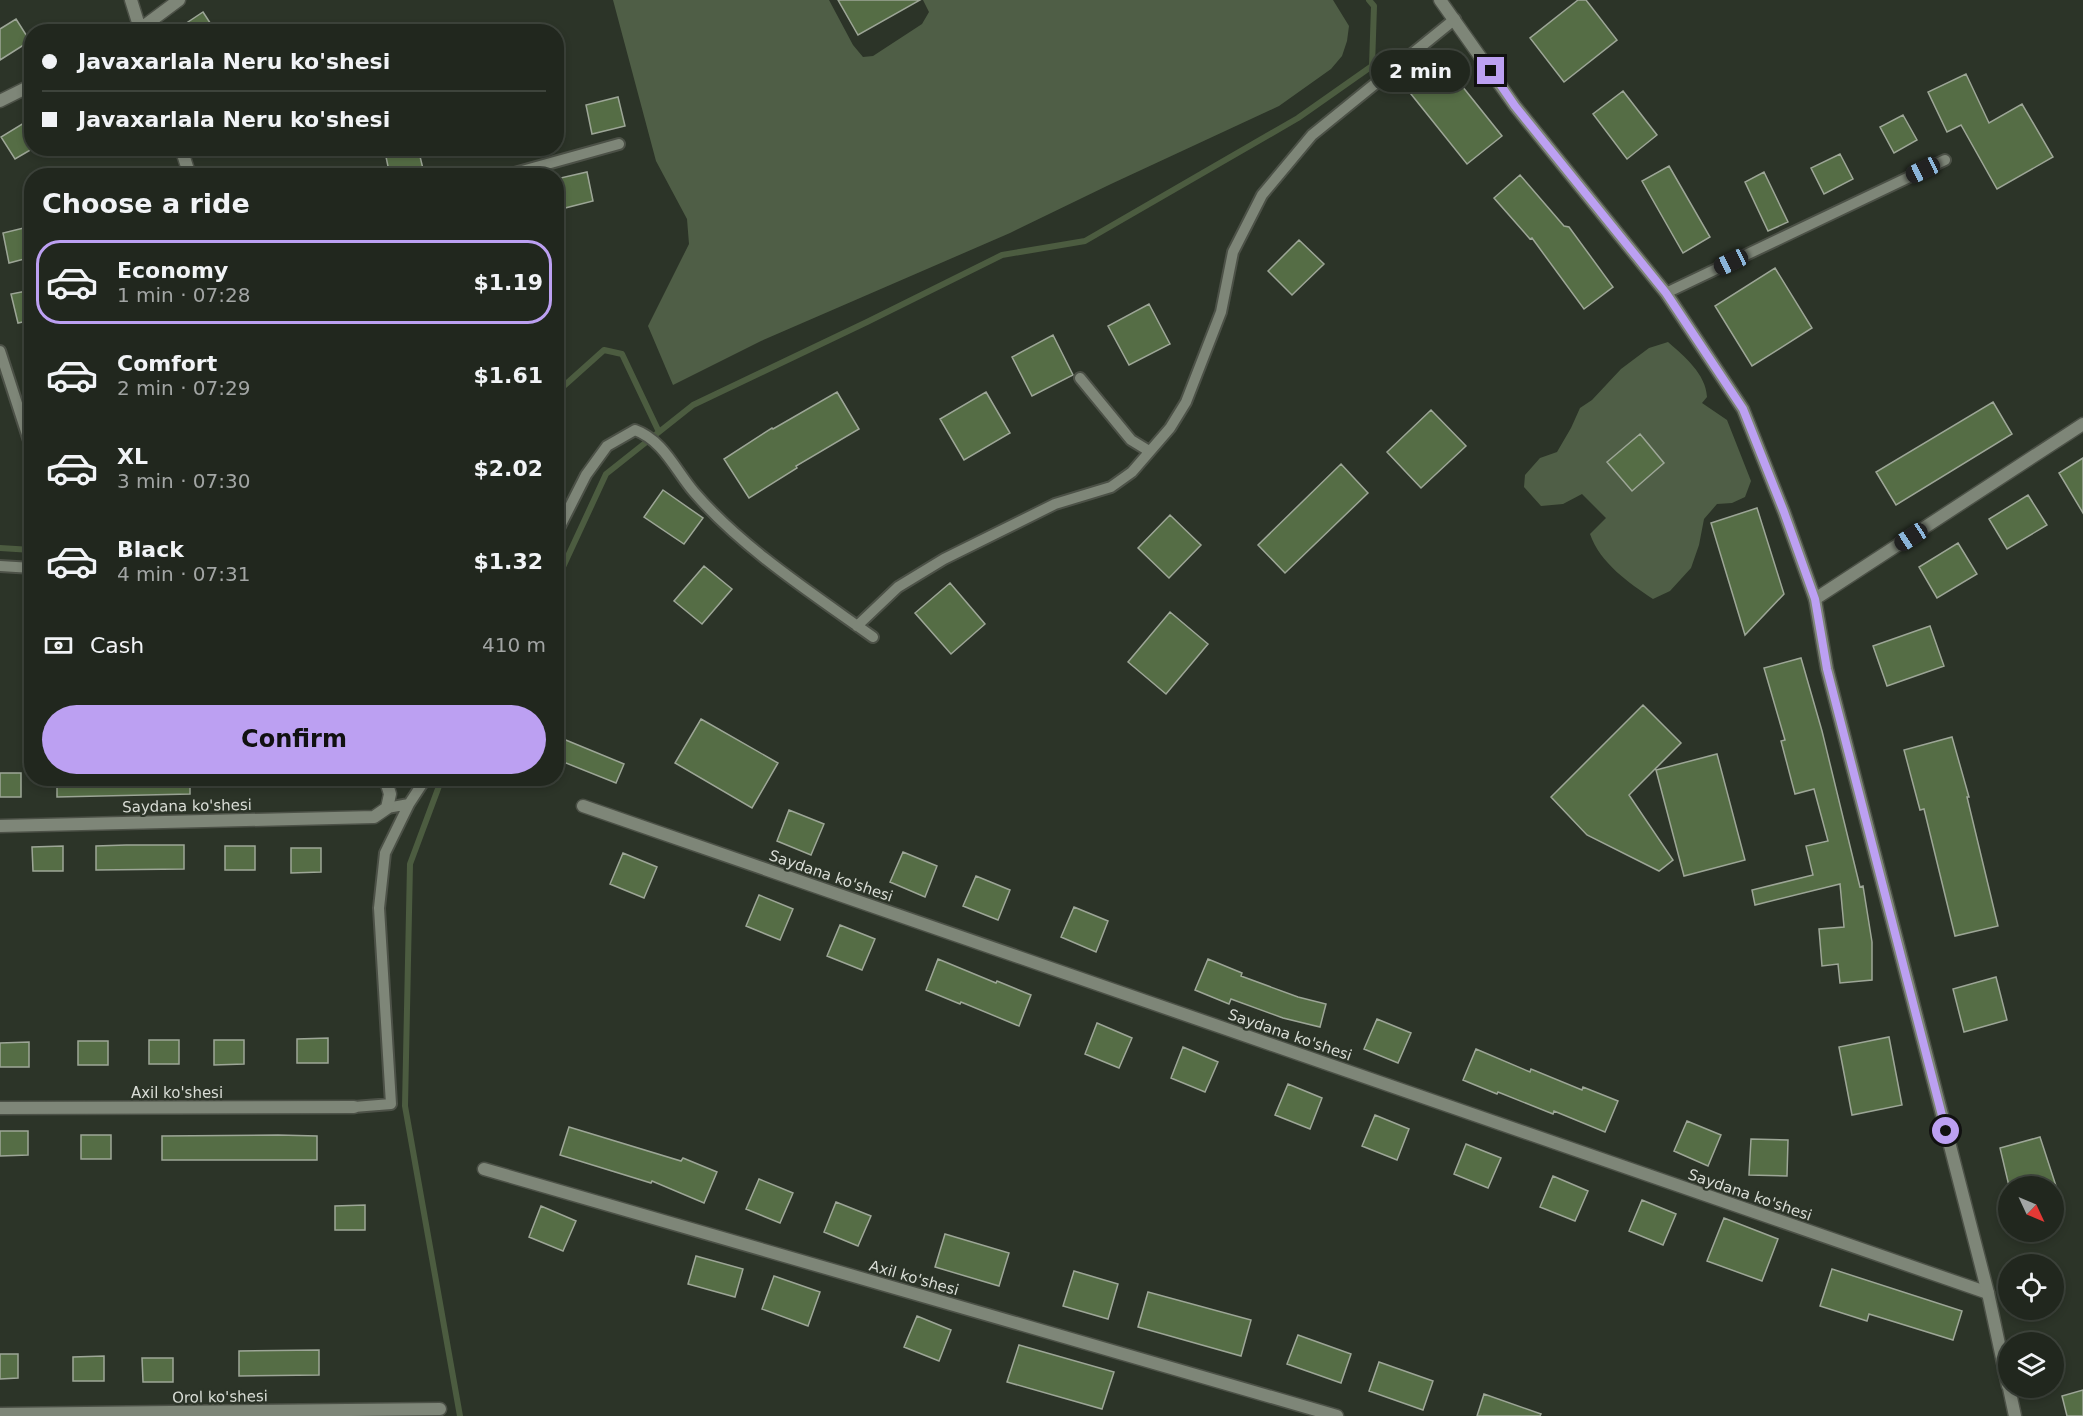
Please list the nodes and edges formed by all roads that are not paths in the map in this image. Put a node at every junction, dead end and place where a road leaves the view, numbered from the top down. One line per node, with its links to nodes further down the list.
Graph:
1 (131, 0): 5 (street)
2 (179, 0): 6 (street)
3 (1440, 0): 4 (street)
4 (1455, 20): 12 (street); 17 (lane)
5 (137, 24)
6 (148, 24)
7 (24, 89): 8 (street)
8 (0, 101)
9 (619, 144): 11 (lane)
10 (1945, 160): 12 (lane)
11 (533, 168)
12 (1666, 293): 21 (street)
13 (0, 351): 16 (lane)
14 (1080, 378): 17 (lane)
15 (2083, 424): 21 (street)
16 (24, 425)
17 (1149, 451): 22 (lane)
18 (564, 518): 22 (lane)
19 (0, 566): 20 (lane)
20 (24, 568)
21 (1815, 599): 33 (street)
22 (857, 626): 23 (lane)
23 (873, 637)
24 (388, 786): 28 (street)
25 (421, 786): 26 (lane)
26 (409, 804): 28 (lane); 30 (lane)
27 (583, 806): 33 (street, Saydana ko'shesi)
28 (387, 808): 29 (street, Saydana ko'shesi)
29 (0, 826)
30 (354, 1107): 31 (street, Axil ko'shesi)
31 (0, 1108)
32 (484, 1169): 38 (street, Axil ko'shesi)
33 (1988, 1293): 34 (street)
34 (1998, 1338)
35 (2011, 1398): 39 (street)
36 (440, 1409): 37 (street, Orol ko'shesi)
37 (0, 1414)
38 (1337, 1416)
39 (2015, 1416)

